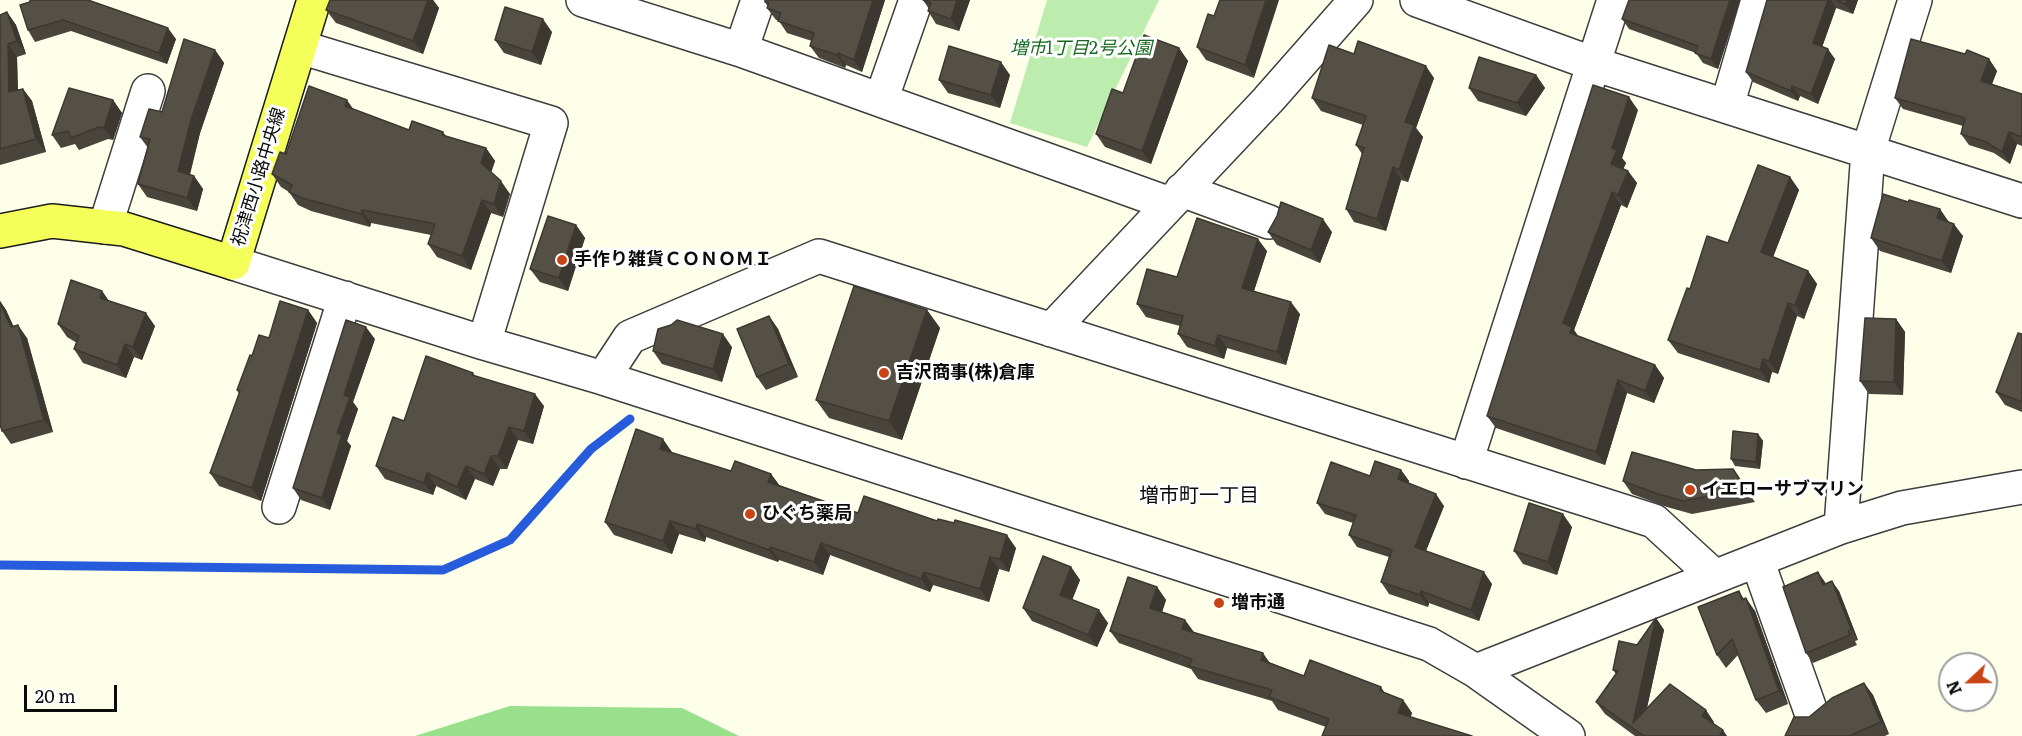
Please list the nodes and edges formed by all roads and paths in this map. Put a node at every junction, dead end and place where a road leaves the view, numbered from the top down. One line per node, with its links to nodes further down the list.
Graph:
1 (314, 0): 10 (main road, 祝津西小路中央線)
2 (583, 0): 11 (street)
3 (758, 0): 11 (street)
4 (916, 0): 14 (street)
5 (1356, 0): 17 (street)
6 (1418, 0): 12 (street)
7 (1614, 0): 12 (street)
8 (1758, 0): 15 (street)
9 (1915, 0): 16 (street)
10 (300, 47): 22 (main road, 祝津西小路中央線); 25 (street)
11 (741, 50): 14 (street)
12 (1594, 64): 15 (street); 27 (street)
13 (148, 91): 20 (street)
14 (881, 100): 17 (street)
15 (1726, 106): 16 (street)
16 (1868, 151): 18 (street); 30 (street)
17 (1176, 197): 19 (street); 24 (street)
18 (2022, 201)
19 (1269, 222)
20 (105, 228): 21 (main road, 祝津西小路中央線); 22 (main road, 祝津西小路中央線)
21 (0, 231)
22 (233, 263): 23 (street)
23 (345, 298): 25 (street); 29 (street)
24 (1051, 330): 26 (street); 27 (street)
25 (484, 343): 26 (street)
26 (603, 378): 33 (street)
27 (1466, 462): 32 (street)
28 (2022, 487): 30 (street)
29 (279, 507)
30 (1841, 527): 31 (street)
31 (1757, 560): 32 (street); 34 (street)
32 (1714, 576): 33 (street)
33 (1476, 671): 35 (street)
34 (1811, 712)
35 (1552, 730)

